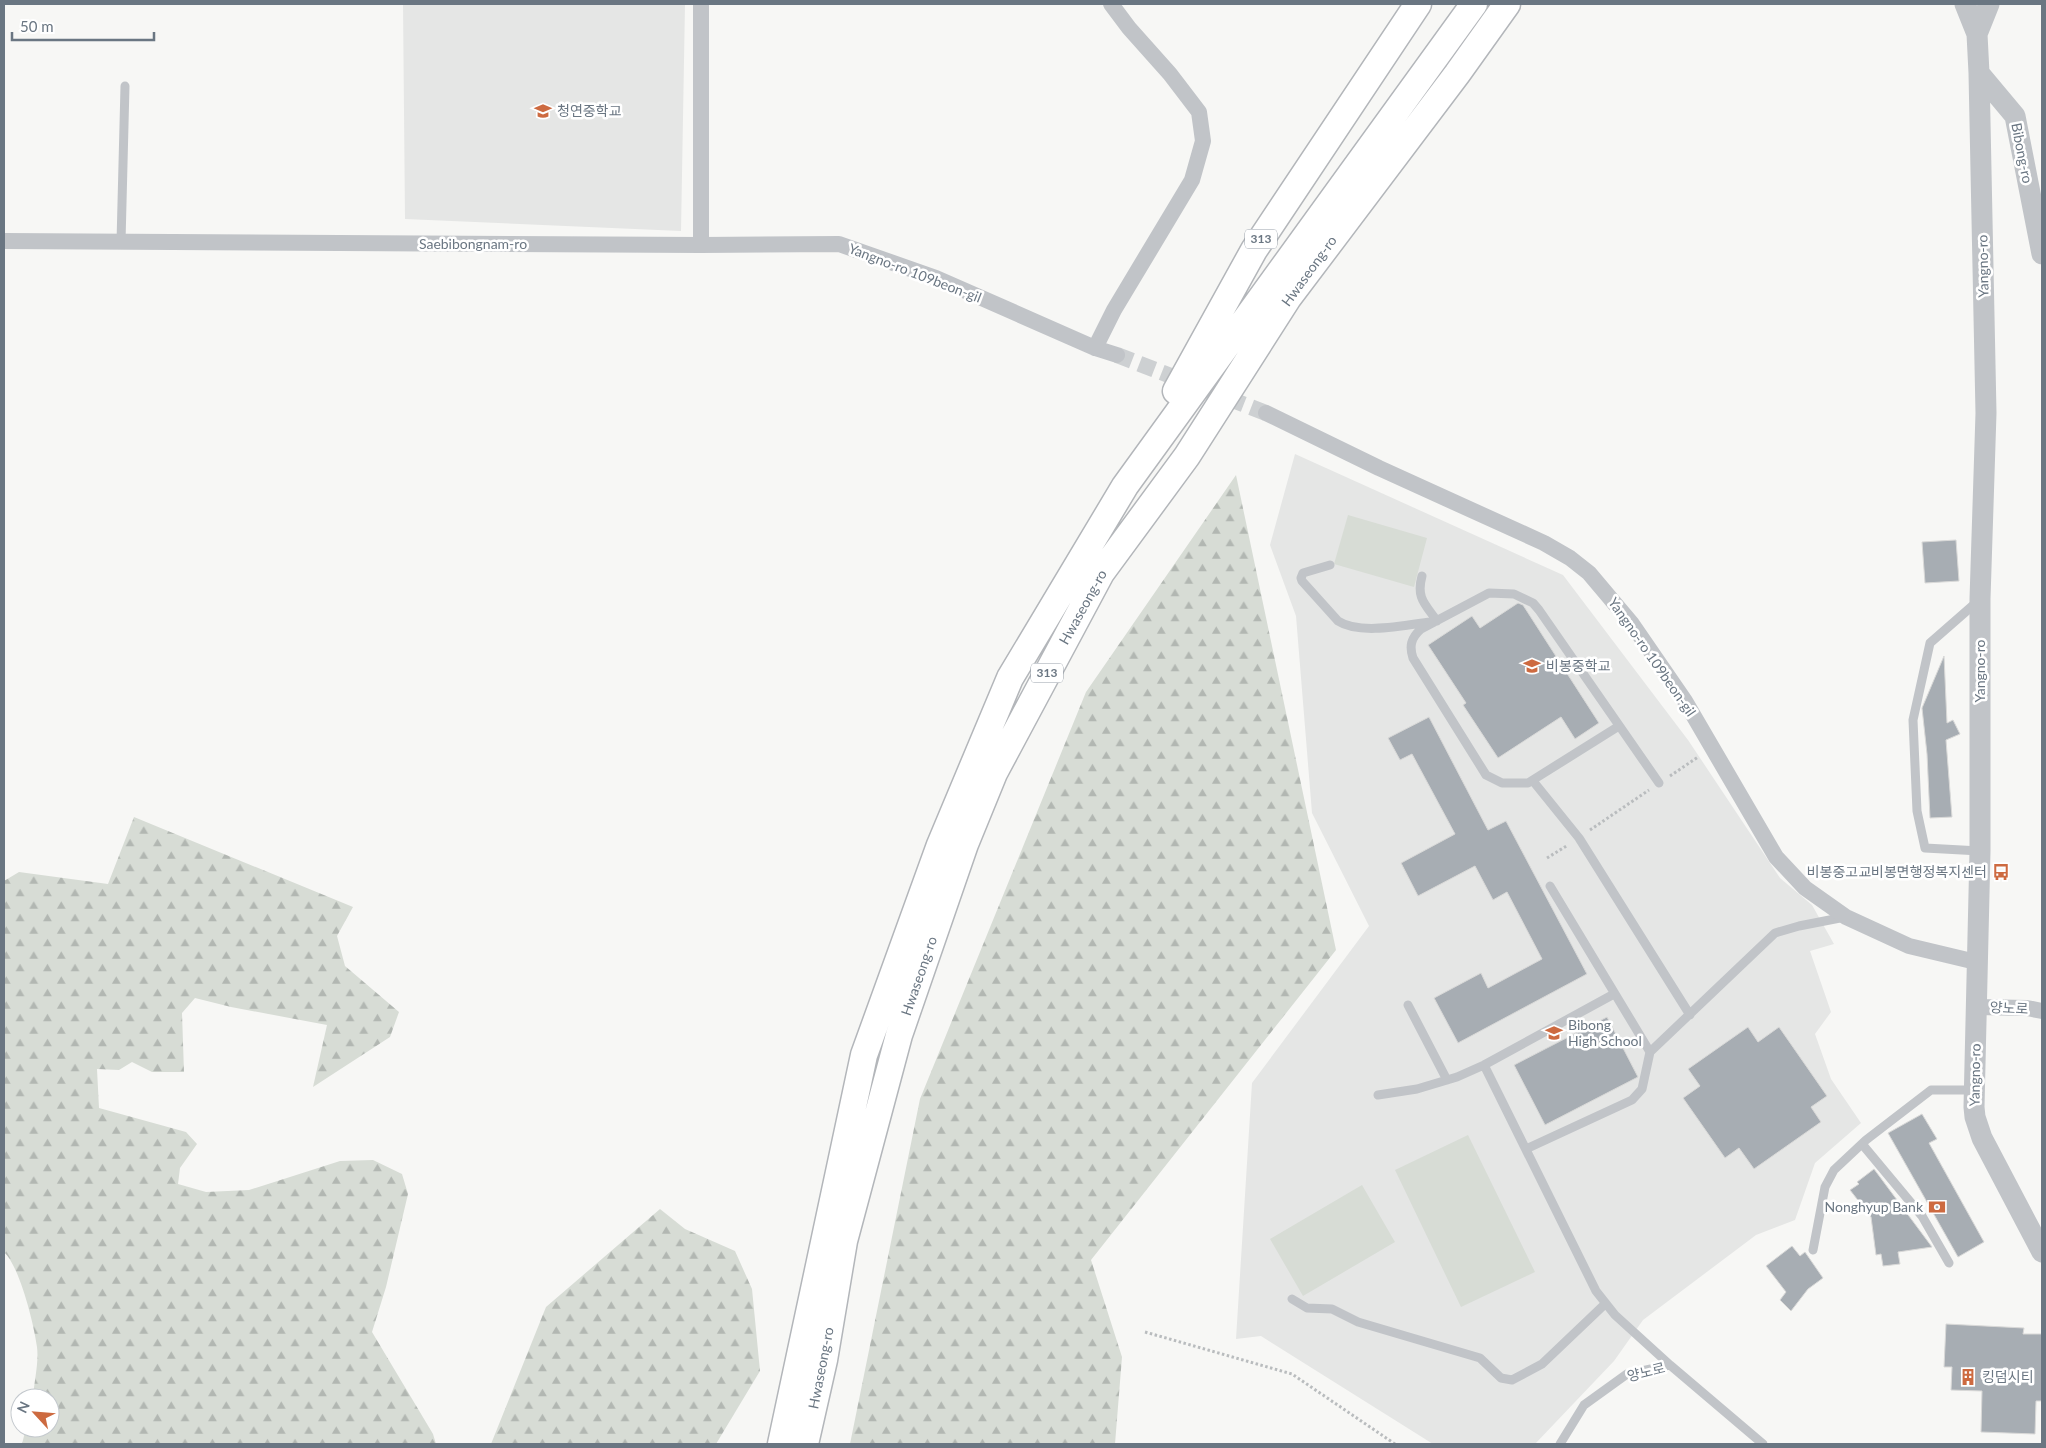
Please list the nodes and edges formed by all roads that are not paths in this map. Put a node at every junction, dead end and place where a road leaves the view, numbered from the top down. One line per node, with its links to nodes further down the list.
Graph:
1 (701, 4): 13 (street)
2 (1111, 4): 15 (street)
3 (1418, 4): 18 (main road, 313)
4 (1474, 4): 18 (main road, Hwaseong-ro / 313)
5 (1507, 4): 49 (main road, Hwaseong-ro / 313)
6 (1965, 4): 8 (street)
7 (1989, 4): 8 (street)
8 (1977, 34): 9 (street)
9 (1979, 73): 14 (street, Bibong-ro); 21 (street, Yangno-ro)
10 (125, 86): 12 (lane)
11 (4, 241): 12 (street, Saebibongnam-ro)
12 (120, 242): 13 (street, Saebibongnam-ro)
13 (701, 245): 15 (street, Yangno-ro 109beon-gil)
14 (2042, 254)
15 (1095, 348): 16 (street, Yangno-ro 109beon-gil)
16 (1117, 355)
17 (1266, 413): 28 (street, Yangno-ro 109beon-gil)
18 (1125, 486): 48 (main road, Hwaseong-ro / 313)
19 (1330, 565): 22 (lane)
20 (1422, 576): 22 (lane)
21 (1980, 599): 26 (street, Yangno-ro); 26 (lane)
22 (1437, 621): 23 (lane); 24 (lane)
23 (1619, 726): 24 (lane); 25 (lane)
24 (1533, 781): 34 (lane)
25 (1660, 783)
26 (1980, 850): 29 (street, Yangno-ro)
27 (1550, 886): 30 (lane)
28 (1846, 917): 29 (street, Yangno-ro 109beon-gil); 34 (lane)
29 (1976, 962): 32 (street, Yangno-ro)
30 (1614, 994): 35 (lane); 36 (lane)
31 (1408, 1006): 37 (lane)
32 (1976, 1007): 33 (street, 양노로); 38 (street, Yangno-ro)
33 (2042, 1011)
34 (1690, 1015): 35 (lane)
35 (1650, 1052): 41 (lane)
36 (1484, 1065): 37 (lane); 41 (lane)
37 (1447, 1080): 39 (lane)
38 (1974, 1090): 40 (lane); 43 (street, Yangno-ro)
39 (1378, 1095)
40 (1862, 1144): 42 (lane); 44 (lane)
41 (1526, 1149): 46 (lane)
42 (1813, 1250)
43 (2042, 1252)
44 (1949, 1263)
45 (1292, 1299): 46 (lane)
46 (1605, 1304): 47 (lane)
47 (1670, 1365): 50 (lane, 양노로); 51 (lane, 양노로)
48 (781, 1444)
49 (806, 1444)
50 (1560, 1444)
51 (1763, 1444)

